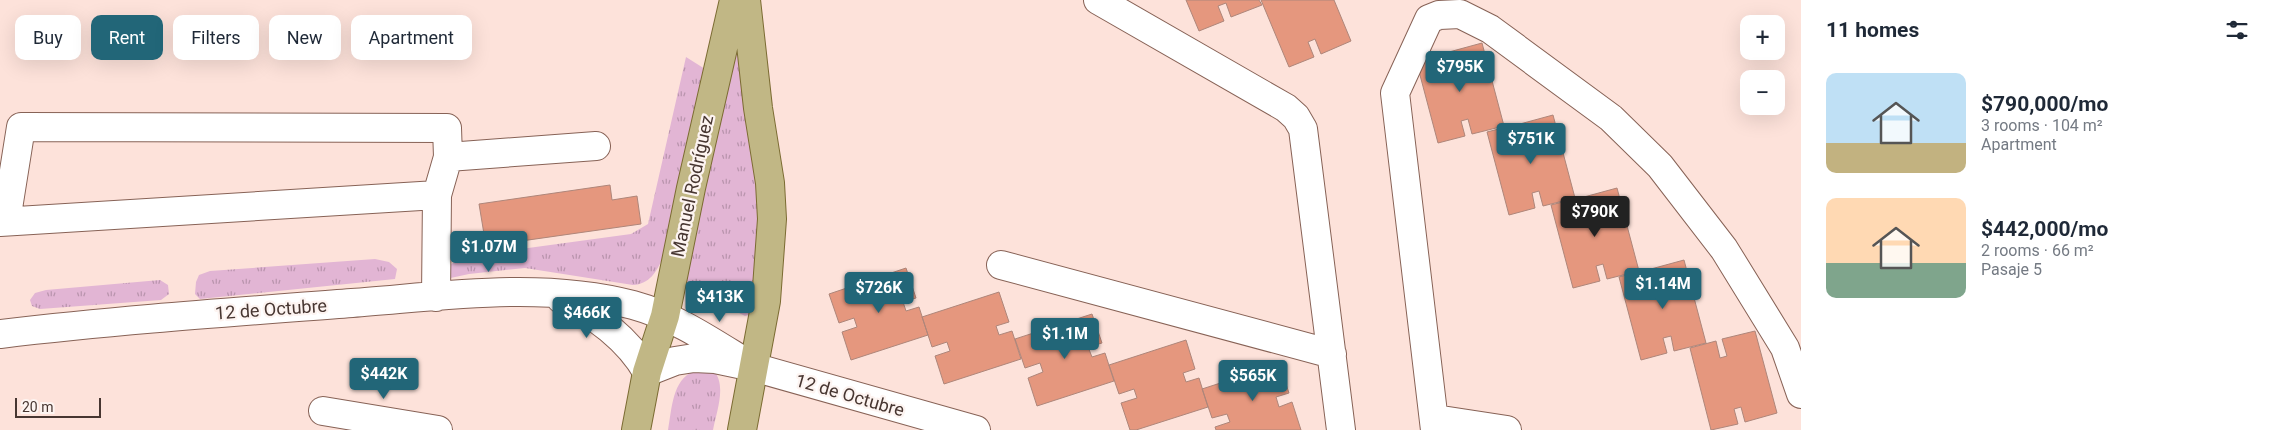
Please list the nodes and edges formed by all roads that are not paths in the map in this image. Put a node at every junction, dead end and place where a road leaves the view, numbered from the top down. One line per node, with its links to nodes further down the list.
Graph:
1 (734, 0): 11 (main road, Manuel Rodríguez)
2 (746, 0): 14 (main road)
3 (1098, 0): 13 (street)
4 (596, 146): 5 (street)
5 (448, 157): 6 (street); 7 (street)
6 (437, 194): 7 (street); 10 (street)
7 (3, 222)
8 (1001, 265): 13 (street)
9 (543, 292): 10 (street, 12 de Octubre); 11 (street, 12 de Octubre); 15 (street, 12 de Octubre)
10 (436, 297): 12 (street, 12 de Octubre)
11 (665, 316): 14 (street, 12 de Octubre); 15 (main road, Manuel Rodríguez)
12 (0, 334)
13 (1332, 354): 23 (street)
14 (754, 367): 15 (street, 12 de Octubre); 21 (main road); 22 (street, 12 de Octubre)
15 (647, 372): 20 (main road, Manuel Rodríguez)
16 (1801, 394): 18 (street)
17 (323, 411): 19 (street)
18 (1435, 425): 24 (street)
19 (438, 430)
20 (636, 430)
21 (742, 430)
22 (976, 430)
23 (1341, 430)
24 (1507, 430)

